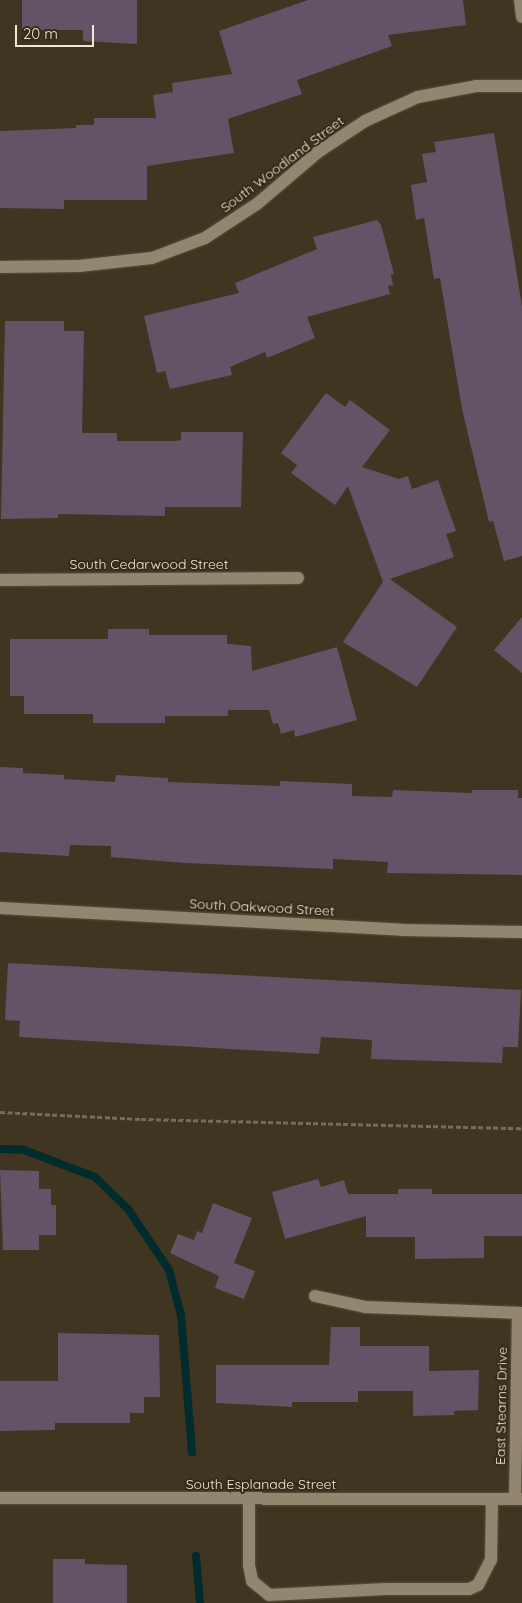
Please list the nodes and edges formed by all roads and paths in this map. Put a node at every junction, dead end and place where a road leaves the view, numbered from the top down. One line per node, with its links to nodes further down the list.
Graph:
1 (520, 0): 2 (street)
2 (522, 16)
3 (522, 86): 4 (street, South Woodland Street)
4 (0, 266)
5 (298, 578): 6 (street, South Cedarwood Street)
6 (0, 580)
7 (0, 908): 8 (street, South Oakwood Street)
8 (522, 932)
9 (1, 1112): 10 (path)
10 (522, 1128)
11 (315, 1296): 12 (street)
12 (520, 1314): 16 (street, East Stearns Drive)
13 (0, 1498): 14 (street, South Esplanade Street)
14 (249, 1499): 15 (street, South Esplanade Street); 15 (street)
15 (492, 1499): 16 (street, South Esplanade Street)
16 (518, 1499)

